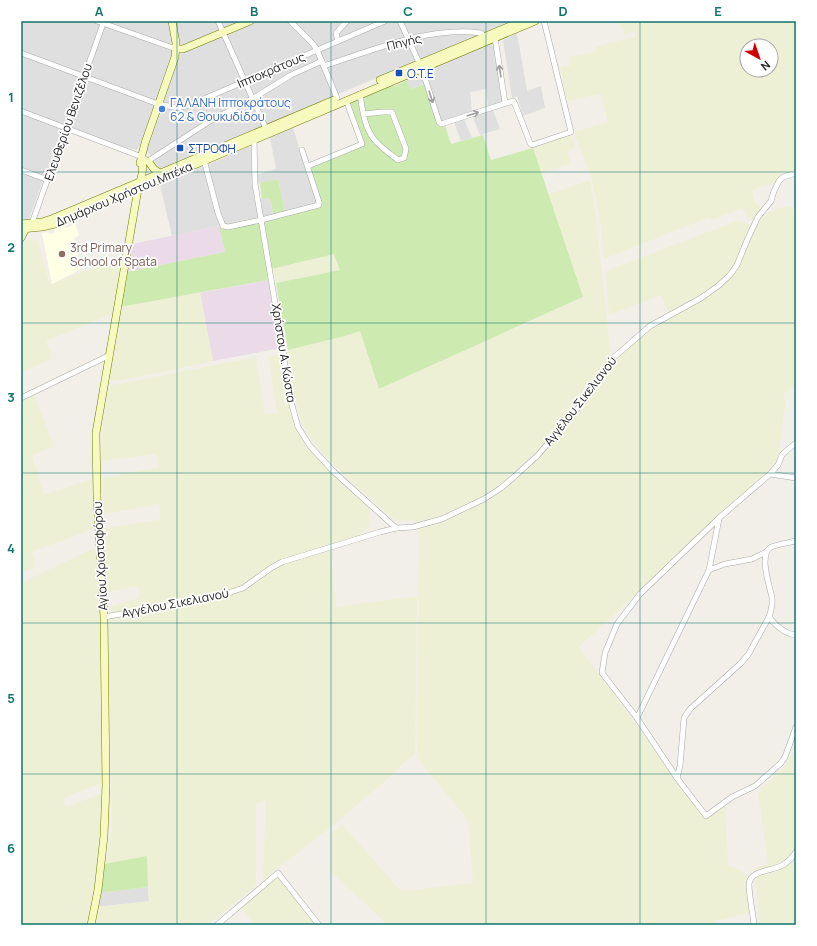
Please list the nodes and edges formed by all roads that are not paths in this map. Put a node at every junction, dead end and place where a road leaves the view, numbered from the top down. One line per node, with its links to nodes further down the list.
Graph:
1 (97, 21): 12 (street)
2 (172, 21): 19 (main road)
3 (218, 21): 14 (street)
4 (250, 21): 14 (main road)
5 (290, 21): 20 (street)
6 (347, 21): 18 (street)
7 (385, 21): 18 (street, Ιπποκράτους)
8 (400, 21): 17 (street)
9 (522, 21): 13 (main road, Δημάρχου Χρήστου Μπέκα)
10 (535, 21): 16 (main road, Δημάρχου Χρήστου Μπέκα)
11 (544, 21): 31 (street)
12 (104, 22): 19 (street); 25 (street, Ελευθερίου Βενιζέλου)
13 (507, 24): 15 (main road, Δημάρχου Χρήστου Μπέκα)
14 (223, 32): 19 (main road); 26 (street)
15 (485, 37): 17 (street, Πηγής); 24 (main road, Δημάρχου Χρήστου Μπέκα)
16 (495, 38): 24 (main road, Δημάρχου Χρήστου Μπέκα); 31 (street, one-way to 16)
17 (408, 39): 23 (street, Πηγής); 24 (street)
18 (338, 41): 20 (street, Ιπποκράτους)
19 (176, 49): 32 (main road, Αγίου Χριστοφόρου)
20 (317, 50): 22 (street); 26 (street, Ιπποκράτους)
21 (21, 53): 25 (street, Ιπποκράτους)
22 (322, 61): 23 (street); 29 (street)
23 (324, 66): 28 (street)
24 (421, 67): 27 (main road, Δημάρχου Χρήστου Μπέκα); 28 (main road, Δημάρχου Χρήστου Μπέκα); 31 (street, one-way to 31)
25 (84, 76): 32 (street, Ιπποκράτους); 35 (street, Ελευθερίου Βενιζέλου)
26 (245, 81): 29 (street); 32 (street, Ιπποκράτους)
27 (360, 94): 30 (main road, Δημάρχου Χρήστου Μπέκα); 34 (street)
28 (337, 98): 36 (main road, Δημάρχου Χρήστου Μπέκα)
29 (252, 99): 36 (street); 39 (street)
30 (346, 100): 36 (main road, Δημάρχου Χρήστου Μπέκα); 41 (street)
31 (505, 103)
32 (158, 104): 39 (main road, Αγίου Χριστοφόρου)
33 (21, 111): 35 (street)
34 (364, 114): 34 (street)
35 (66, 128): 39 (street); 45 (street, Ελευθερίου Βενιζέλου)
36 (267, 131): 37 (main road, Δημάρχου Χρήστου Μπέκα); 44 (main road, Δημάρχου Χρήστου Μπέκα)
37 (254, 139): 40 (main road, Δημάρχου Χρήστου Μπέκα); 47 (street, Χρήστου Α. Κώστα)
38 (302, 150): 41 (street)
39 (144, 159): 44 (main road); 46 (main road, Αγίου Χριστοφόρου)
40 (204, 160): 46 (main road, Δημάρχου Χρήστου Μπέκα); 47 (street)
41 (308, 166): 47 (street)
42 (21, 170): 45 (street)
43 (796, 173): 57 (street, Αγγέλου Σικελιανού)
44 (161, 174): 46 (main road, Δημάρχου Χρήστου Μπέκα)
45 (48, 180): 48 (street, Ελευθερίου Βενιζέλου)
46 (138, 185): 48 (main road, Δημάρχου Χρήστου Μπέκα); 49 (main road, Δημάρχου Χρήστου Μπέκα); 51 (main road, Αγίου Χριστοφόρου)
47 (261, 220): 57 (street, Χρήστου Α. Κώστα)
48 (32, 224): 49 (main road, Δημάρχου Χρήστου Μπέκα)
49 (22, 228): 50 (main road)
50 (21, 238)
51 (108, 356): 52 (street); 61 (main road, Αγίου Χριστοφόρου)
52 (21, 398)
53 (796, 443): 54 (street)
54 (770, 474): 55 (street); 56 (street)
55 (796, 478)
56 (719, 518): 60 (street); 64 (street)
57 (396, 528): 61 (street, Αγγέλου Σικελιανού)
58 (796, 541): 59 (street)
59 (766, 552): 60 (street); 62 (street)
60 (709, 570): 64 (street)
61 (104, 617): 68 (main road, Αγίου Χριστοφόρου)
62 (770, 617): 63 (street); 66 (street)
63 (796, 635)
64 (637, 718): 66 (street)
65 (796, 727): 66 (street)
66 (677, 778)
67 (796, 852): 71 (street)
68 (91, 925)
69 (217, 925): 70 (street)
70 (319, 925)
71 (754, 925)

